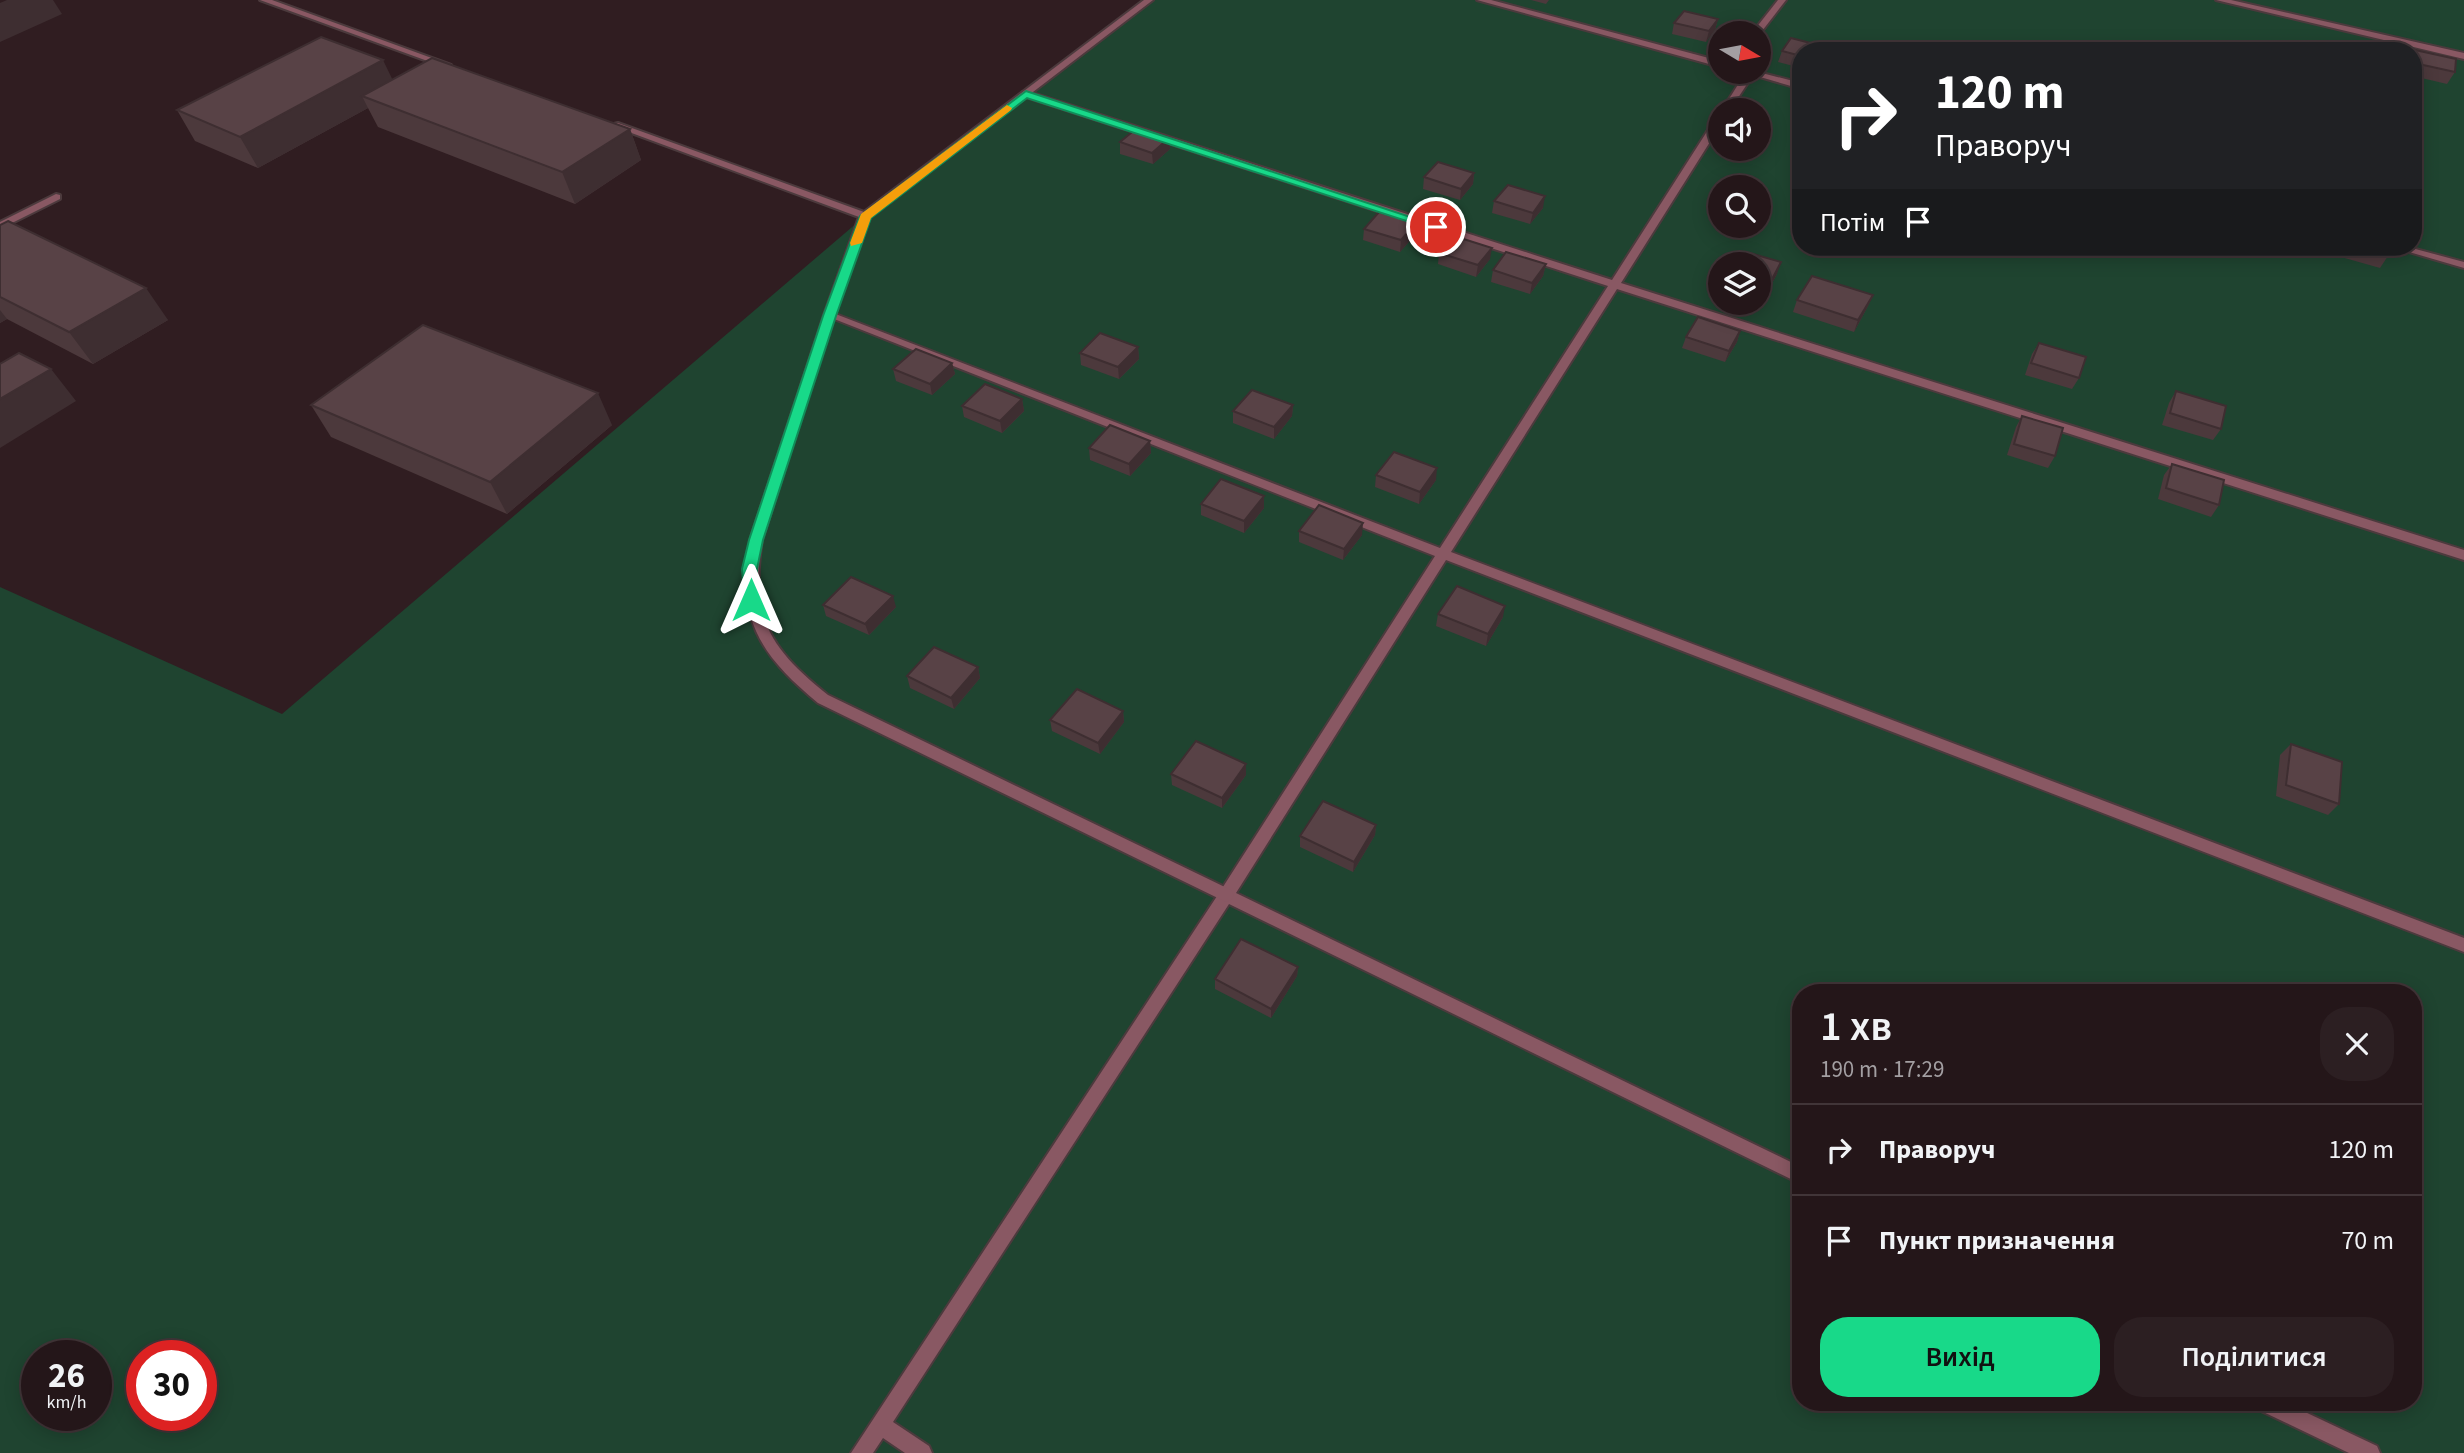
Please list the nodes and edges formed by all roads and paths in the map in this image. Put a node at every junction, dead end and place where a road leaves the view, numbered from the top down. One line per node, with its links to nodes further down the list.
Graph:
1 (264, 0): 11 (street)
2 (1149, 0): 14 (street)
3 (1481, 0): 10 (street)
4 (1782, 0): 6 (street)
5 (2220, 0): 7 (street)
6 (1765, 21)
7 (2403, 42)
8 (2422, 46): 9 (street)
9 (2464, 56)
10 (1708, 62)
11 (455, 68)
12 (1771, 78): 13 (street)
13 (1792, 84)
14 (1026, 94): 18 (street); 22 (street)
15 (608, 123): 18 (street)
16 (1708, 138): 22 (street)
17 (57, 197): 19 (street)
18 (865, 216): 23 (street)
19 (0, 226)
20 (2422, 254): 21 (street)
21 (2464, 265)
22 (1615, 285): 24 (street); 25 (street)
23 (830, 316): 24 (street); 26 (street)
24 (1444, 554): 26 (street); 27 (street)
25 (2464, 555)
26 (1226, 895): 28 (street); 30 (street)
27 (2464, 945)
28 (1792, 1171)
29 (2283, 1411): 33 (street)
30 (880, 1425): 31 (street); 32 (street)
31 (861, 1453)
32 (922, 1453)
33 (2370, 1453)

